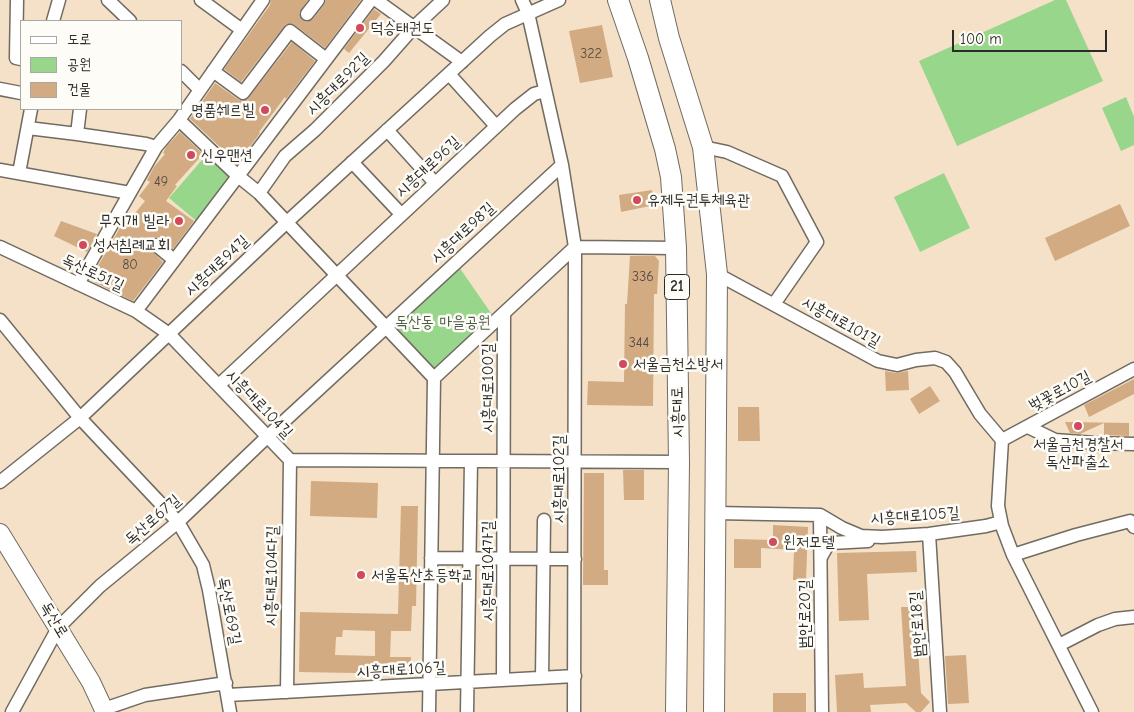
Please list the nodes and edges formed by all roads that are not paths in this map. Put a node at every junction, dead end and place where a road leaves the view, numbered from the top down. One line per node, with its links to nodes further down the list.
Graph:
1 (17, 0): 20 (street)
2 (59, 0): 16 (street)
3 (108, 0): 17 (street)
4 (200, 0): 19 (street)
5 (264, 0): 19 (street)
6 (318, 0): 15 (street)
7 (371, 0): 21 (street)
8 (376, 0): 18 (street)
9 (443, 0): 18 (street, 시흥대로92길)
10 (522, 0): 14 (street)
11 (559, 0): 14 (street, 시흥대로94길)
12 (618, 0): 52 (main road, 시흥대로 / 21)
13 (660, 0): 38 (main road)
14 (528, 13): 22 (street, 시흥대로94길); 28 (street)
15 (308, 14)
16 (53, 20)
17 (129, 20)
18 (414, 27): 22 (street); 46 (street, 시흥대로92길)
19 (242, 30): 23 (street)
20 (20, 59)
21 (326, 59): 23 (street); 43 (street)
22 (462, 62): 25 (street, 시흥대로94길)
23 (213, 71): 27 (street)
24 (182, 72): 27 (street)
25 (449, 74): 33 (street); 35 (street, 시흥대로94길)
26 (0, 89): 29 (street)
27 (200, 90): 32 (street)
28 (545, 91): 33 (street, 시흥대로96길); 40 (street)
29 (20, 93)
30 (31, 110): 34 (street)
31 (80, 110): 36 (street)
32 (179, 120): 37 (street); 43 (street)
33 (496, 126): 44 (street, 시흥대로96길)
34 (28, 128): 36 (street); 42 (street)
35 (387, 130): 39 (street, 시흥대로94길); 44 (street)
36 (78, 134): 37 (street)
37 (156, 147): 45 (street)
38 (703, 147): 55 (main road); 57 (street, 시흥대로101길)
39 (352, 162): 47 (street); 48 (street, 시흥대로94길)
40 (562, 164): 51 (street); 61 (street, 시흥대로98길)
41 (0, 170): 42 (street)
42 (20, 173): 45 (street)
43 (238, 176): 46 (street); 53 (street)
44 (435, 183): 47 (street, 시흥대로96길)
45 (130, 192): 56 (street)
46 (258, 192): 48 (street)
47 (402, 214): 54 (street, 시흥대로96길)
48 (287, 222): 54 (street); 62 (street, 시흥대로94길)
49 (156, 245): 53 (street)
50 (0, 247): 56 (street, 독산로51길)
51 (575, 247): 52 (street); 59 (street, 시흥대로100길); 75 (street, 시흥대로102길)
52 (676, 248): 76 (main road, 시흥대로 / 21)
53 (174, 260): 58 (street)
54 (337, 274): 61 (street); 65 (street, 시흥대로96길)
55 (716, 274): 57 (street, 시흥대로101길); 78 (main road)
56 (78, 284): 58 (street, 독산로51길)
57 (774, 304): 69 (street, 시흥대로101길)
58 (136, 311): 62 (street, 독산로51길)
59 (504, 314): 64 (street, 시흥대로100길); 74 (street, 시흥대로100길)
60 (0, 320): 66 (street, 독산로69길)
61 (386, 326): 64 (street); 68 (street, 시흥대로98길)
62 (169, 334): 65 (street, 시흥대로104길); 66 (street, 시흥대로94길)
63 (1134, 369): 67 (street, 벚꽃로10길)
64 (434, 378): 72 (street)
65 (219, 385): 68 (street, 시흥대로104길)
66 (80, 418): 77 (street, 시흥대로94길); 81 (street, 독산로69길)
67 (1028, 427): 69 (street, 벚꽃로10길); 70 (street)
68 (268, 436): 71 (street, 시흥대로104길); 81 (street, 독산로67길)
69 (1002, 440): 82 (street)
70 (1134, 444)
71 (290, 460): 72 (street, 시흥대로104길); 103 (street, 시흥대로104다길)
72 (432, 461): 73 (street, 시흥대로104길); 89 (street)
73 (471, 461): 74 (street, 시흥대로104길); 90 (street)
74 (505, 461): 75 (street, 시흥대로104길); 91 (street, 시흥대로104가길)
75 (575, 462): 76 (street, 시흥대로104길); 93 (street, 시흥대로102길)
76 (679, 462): 110 (main road, 시흥대로 / 21)
77 (0, 482)
78 (715, 513): 79 (street, 시흥대로105길); 111 (main road)
79 (820, 515): 86 (street, 시흥대로105길); 88 (street, 범안로20길)
80 (544, 520): 92 (street)
81 (178, 522): 95 (street, 독산로67길); 102 (street, 독산로69길)
82 (1001, 522): 85 (street, 시흥대로105길); 87 (street)
83 (1134, 528): 87 (street)
84 (0, 533): 95 (main road, 독산로)
85 (929, 534): 86 (street, 시흥대로105길); 113 (street, 범안로18길)
86 (882, 537): 88 (street)
87 (1013, 555): 96 (street)
88 (820, 557): 112 (street, 범안로20길)
89 (431, 558): 90 (street); 101 (street)
90 (470, 558): 91 (street); 100 (street)
91 (504, 558): 92 (street); 99 (street, 시흥대로104가길)
92 (544, 559): 93 (street); 98 (street)
93 (575, 559): 97 (street, 시흥대로102길)
94 (1134, 617): 96 (street)
95 (58, 628): 104 (main road, 독산로); 105 (street, 독산로67길)
96 (1059, 645): 114 (street)
97 (575, 676): 98 (street, 시흥대로106길); 109 (street, 시흥대로102길)
98 (542, 678): 99 (street, 시흥대로106길)
99 (503, 680): 100 (street, 시흥대로106길)
100 (467, 682): 101 (street, 시흥대로106길); 108 (street)
101 (429, 684): 103 (street, 시흥대로106길); 107 (street)
102 (227, 689): 103 (street, 시흥대로106길); 104 (street, 독산로); 106 (street, 독산로69길)
103 (286, 692)
104 (105, 711)
105 (12, 712)
106 (230, 712)
107 (429, 712)
108 (467, 712)
109 (574, 712)
110 (676, 712)
111 (714, 712)
112 (822, 712)
113 (940, 712)
114 (1092, 712)

